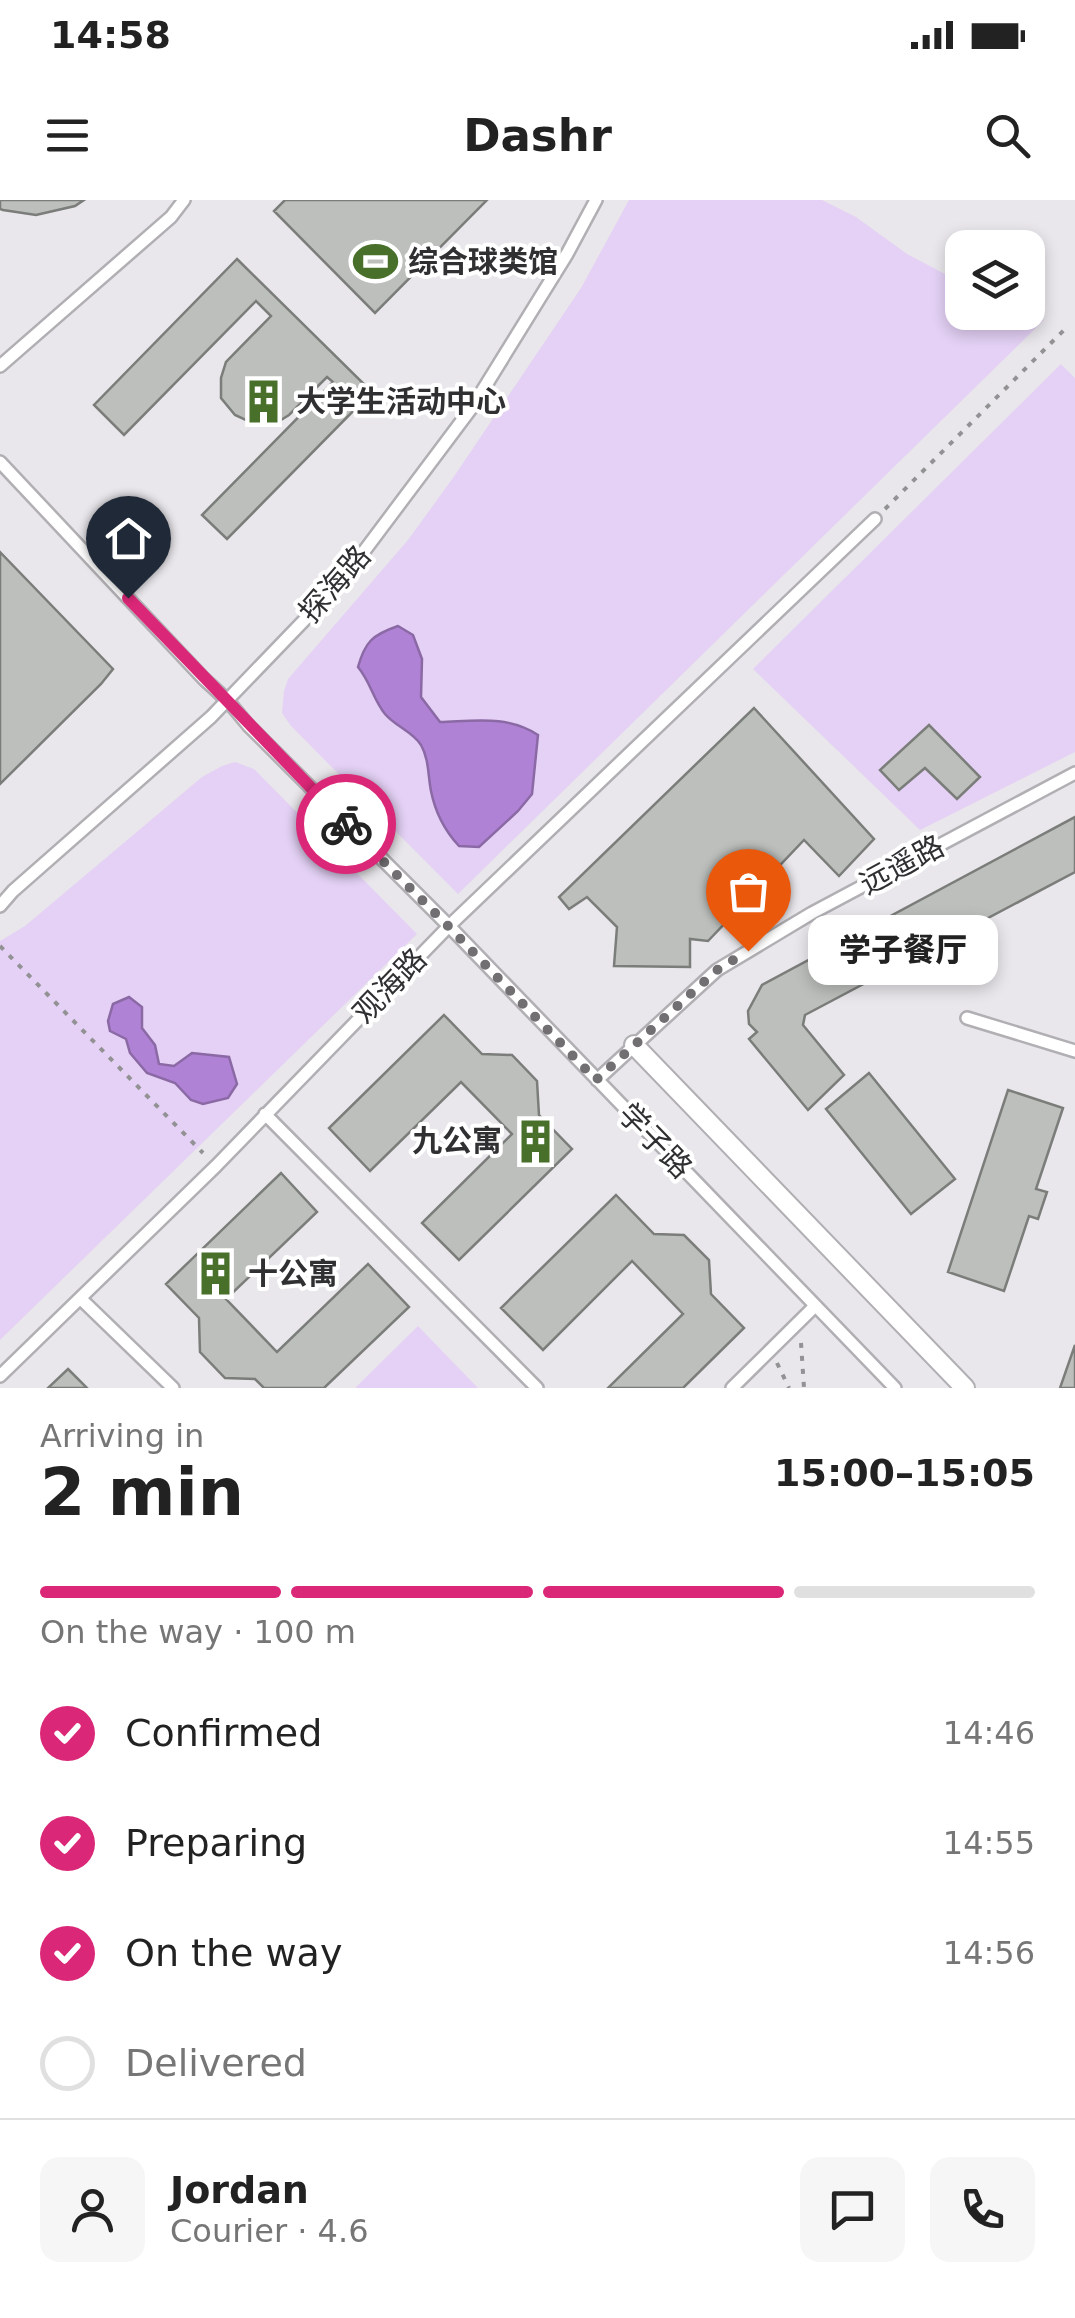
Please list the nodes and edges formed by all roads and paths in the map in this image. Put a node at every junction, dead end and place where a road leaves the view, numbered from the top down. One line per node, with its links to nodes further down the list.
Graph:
1 (184, 200): 4 (lane)
2 (596, 200): 7 (lane, 探海路)
3 (1065, 329): 6 (path)
4 (0, 366)
5 (0, 462): 7 (lane, 学子路)
6 (874, 519): 10 (lane, 观海路)
7 (228, 701): 9 (lane, 探海路); 10 (lane, 学子路)
8 (1075, 774): 13 (lane, 远遥路)
9 (0, 906)
10 (448, 926): 15 (lane, 学子路); 16 (lane, 观海路)
11 (0, 946): 17 (path)
12 (968, 1018): 14 (lane)
13 (634, 1045): 15 (lane, 远遥路); 29 (street)
14 (1075, 1051)
15 (596, 1080): 19 (lane, 学子路)
16 (265, 1114): 17 (lane, 观海路); 24 (lane)
17 (216, 1166): 18 (lane, 观海路)
18 (81, 1299): 22 (lane, 观海路); 23 (lane)
19 (815, 1306): 20 (lane); 28 (lane, 学子路)
20 (799, 1322): 21 (lane); 27 (path)
21 (771, 1350): 25 (lane); 26 (path)
22 (0, 1376)
23 (172, 1388)
24 (537, 1388)
25 (732, 1388)
26 (788, 1388)
27 (804, 1388)
28 (895, 1388)
29 (965, 1388)

